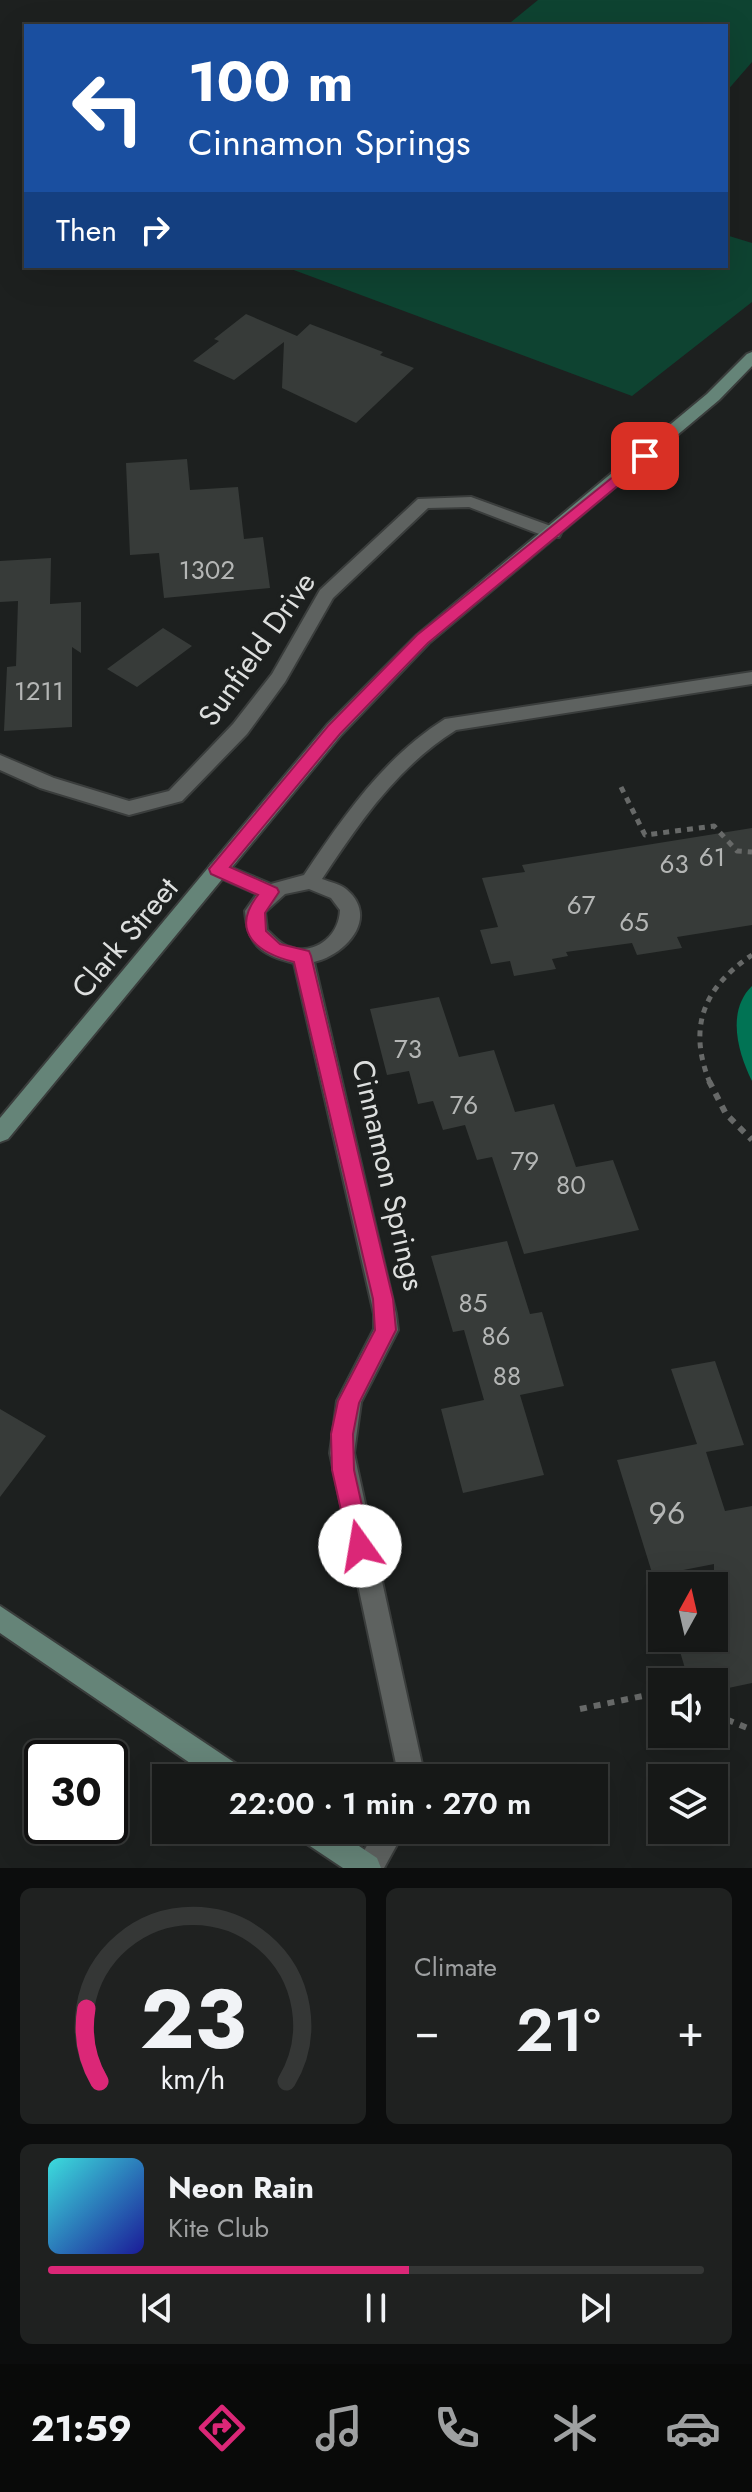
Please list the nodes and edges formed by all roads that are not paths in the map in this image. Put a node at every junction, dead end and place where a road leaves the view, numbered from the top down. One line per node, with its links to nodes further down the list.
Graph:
1 (752, 357): 2 (main road, Clark Street)
2 (553, 533): 4 (street, Sunfield Drive); 5 (main road, Clark Street)
3 (752, 678): 6 (street)
4 (0, 762)
5 (218, 869): 7 (street); 9 (main road, Clark Street)
6 (310, 882): 7 (street); 8 (street)
7 (270, 892): 8 (street)
8 (302, 956): 12 (street, Cinnamon Springs)
9 (0, 1133)
10 (0, 1618): 11 (main road)
11 (214, 1764)
12 (409, 1764)
13 (332, 1844): 15 (main road)
14 (383, 1844): 15 (street)
15 (368, 1868)

